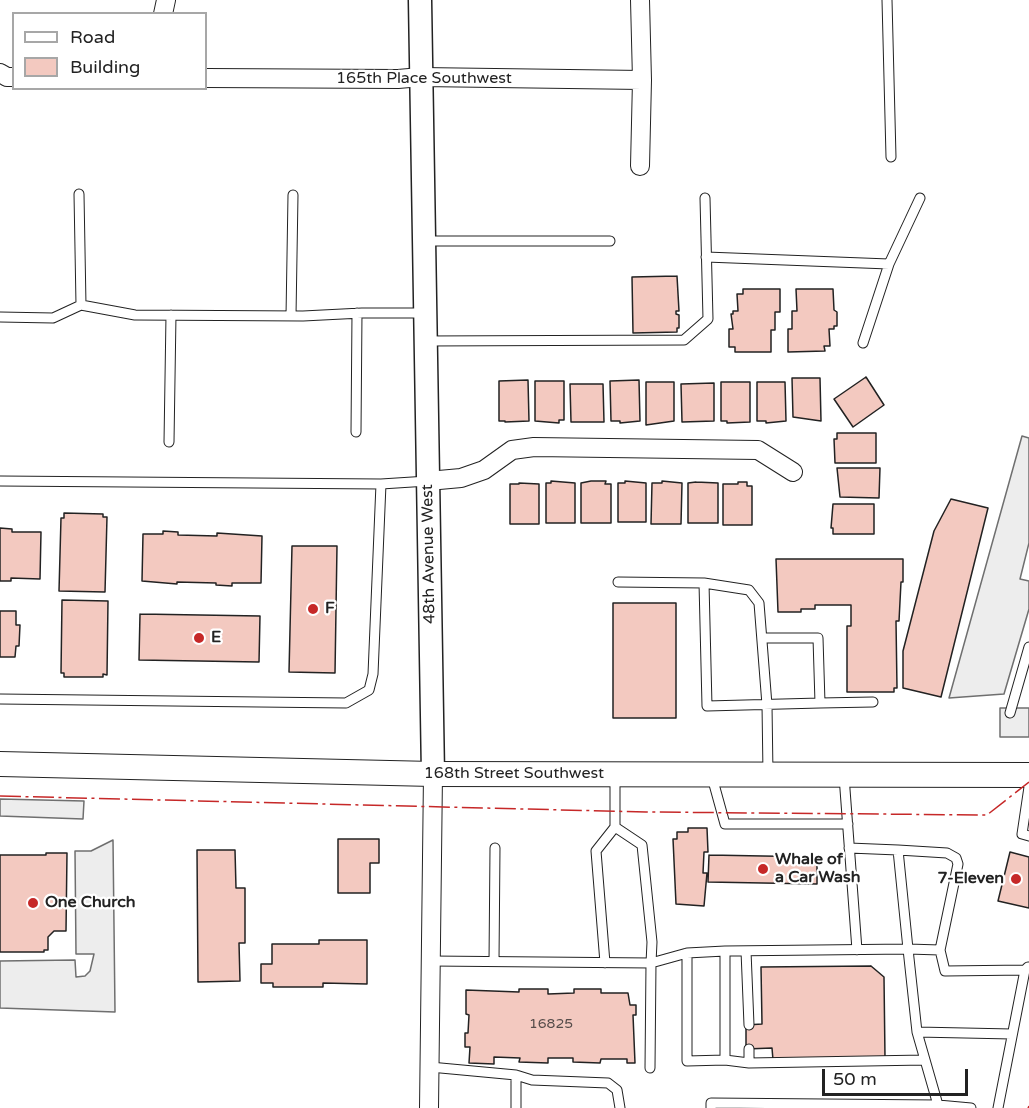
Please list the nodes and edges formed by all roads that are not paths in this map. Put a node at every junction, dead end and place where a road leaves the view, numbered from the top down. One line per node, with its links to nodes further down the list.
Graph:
1 (420, 0): 4 (street, 48th Avenue West)
2 (640, 0): 6 (street)
3 (887, 0): 7 (lane)
4 (421, 77): 5 (street, 165th Place Southwest); 6 (street, 165th Place Southwest); 13 (street, 48th Avenue West)
5 (207, 78)
6 (642, 80): 8 (street)
7 (891, 157)
8 (640, 166)
9 (79, 194): 17 (lane)
10 (293, 195): 21 (lane)
11 (705, 198): 15 (lane)
12 (920, 198): 16 (lane)
13 (424, 241): 14 (lane); 19 (street, 48th Avenue West)
14 (610, 241)
15 (706, 257): 16 (lane); 23 (lane)
16 (890, 264): 24 (lane)
17 (81, 305): 20 (lane); 22 (lane)
18 (357, 313): 19 (lane); 21 (lane); 25 (lane)
19 (425, 313): 23 (street, 48th Avenue West)
20 (171, 315): 21 (lane); 26 (lane)
21 (291, 316)
22 (0, 317)
23 (425, 341): 29 (street, 48th Avenue West)
24 (863, 343)
25 (356, 432)
26 (169, 442)
27 (794, 472): 29 (street)
28 (0, 481): 30 (lane)
29 (428, 481): 30 (lane); 41 (street, 48th Avenue West)
30 (381, 484): 35 (lane)
31 (618, 582): 32 (lane)
32 (704, 583): 33 (lane); 38 (lane)
33 (762, 638): 37 (lane); 38 (lane)
34 (1029, 647): 39 (lane)
35 (0, 699)
36 (873, 702): 37 (lane)
37 (820, 704): 38 (lane)
38 (767, 705): 44 (lane)
39 (1010, 713)
40 (0, 764): 41 (main road, 168th Street Southwest)
41 (433, 774): 42 (main road, 168th Street Southwest); 60 (street, 48th Avenue West)
42 (615, 774): 43 (main road, 168th Street Southwest); 49 (lane)
43 (712, 774): 44 (main road, 168th Street Southwest); 48 (lane)
44 (768, 774): 45 (main road, 168th Street Southwest)
45 (844, 774): 46 (main road, 168th Street Southwest); 48 (lane)
46 (1029, 775)
47 (1029, 787): 50 (lane)
48 (848, 824): 52 (lane)
49 (615, 827): 62 (lane); 63 (lane)
50 (1029, 836)
51 (495, 848): 61 (lane)
52 (849, 848): 53 (lane); 55 (lane)
53 (898, 850): 54 (lane); 56 (lane)
54 (908, 949): 55 (lane); 56 (lane); 66 (lane)
55 (857, 950): 58 (lane)
56 (940, 950): 64 (lane)
57 (725, 951): 58 (lane); 59 (lane); 69 (lane)
58 (746, 951): 65 (lane)
59 (687, 953): 63 (lane); 69 (lane)
60 (431, 961): 61 (lane); 72 (street, 48th Avenue West)
61 (494, 962): 62 (lane)
62 (605, 963): 63 (lane)
63 (651, 963): 73 (lane)
64 (1027, 968): 67 (lane)
65 (749, 1024)
66 (917, 1032): 67 (lane); 70 (lane)
67 (1012, 1034): 81 (lane)
68 (749, 1049): 71 (lane)
69 (725, 1060): 71 (lane)
70 (925, 1060): 71 (lane); 75 (lane)
71 (749, 1063)
72 (430, 1067): 74 (lane); 76 (street, 48th Avenue West)
73 (650, 1068)
74 (516, 1075): 77 (lane); 78 (lane)
75 (938, 1106): 79 (lane); 80 (lane)
76 (429, 1108)
77 (516, 1108)
78 (620, 1108)
79 (711, 1108)
80 (971, 1108)
81 (998, 1108)

